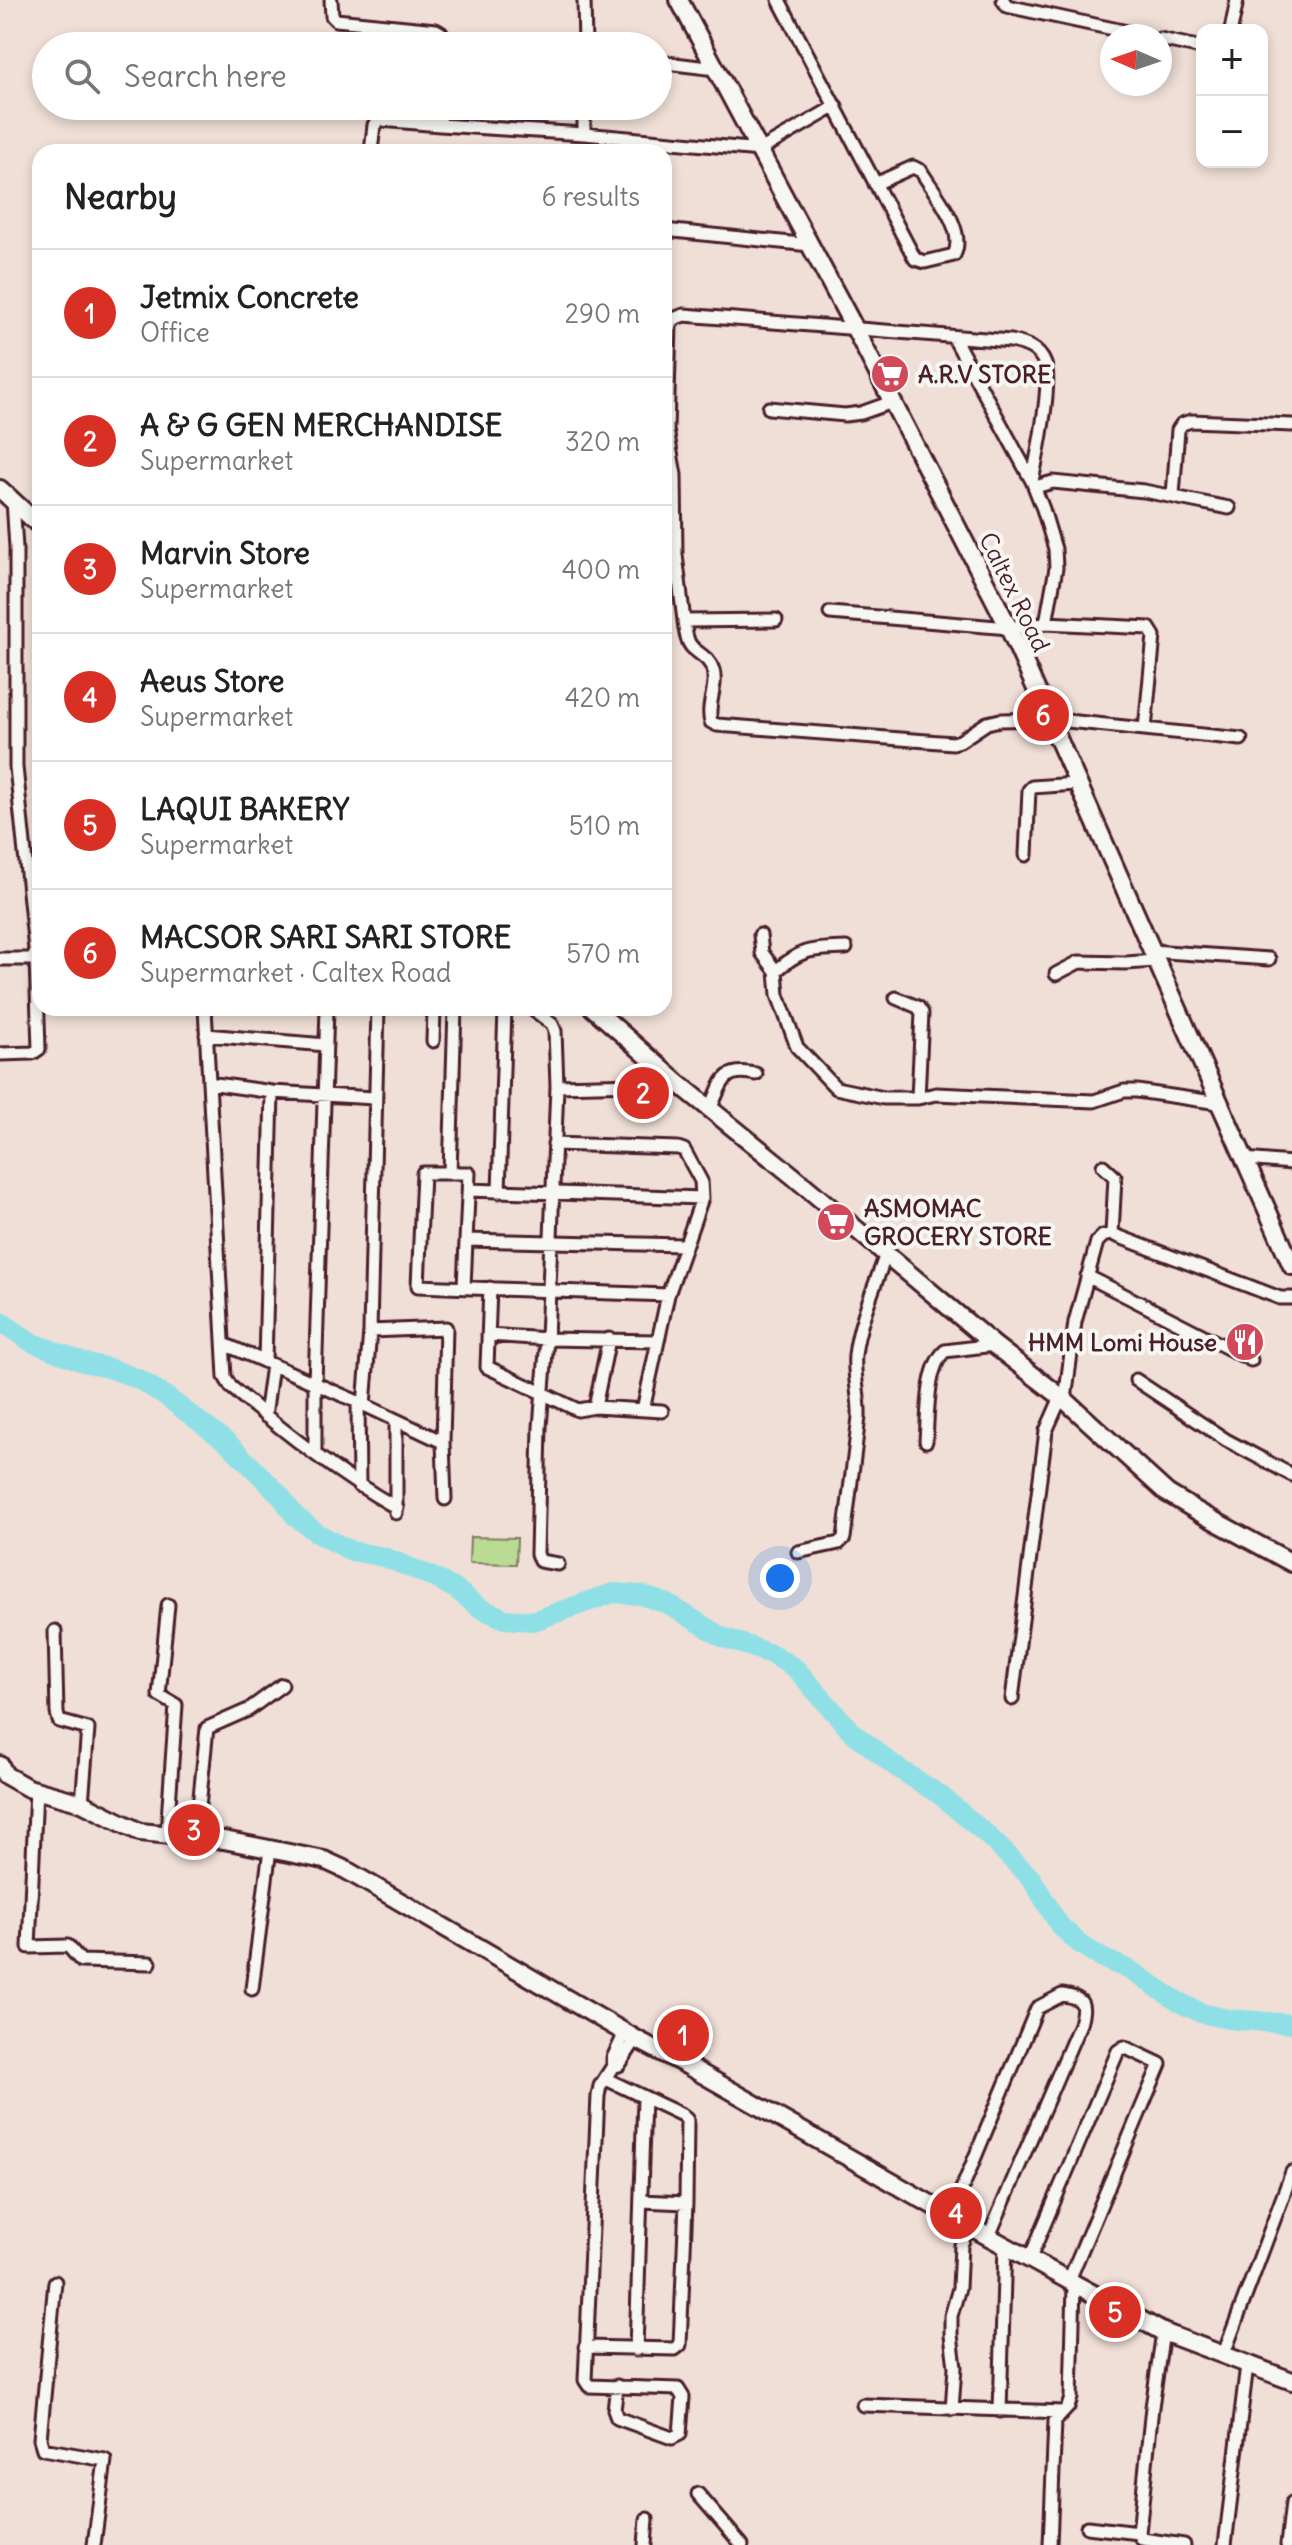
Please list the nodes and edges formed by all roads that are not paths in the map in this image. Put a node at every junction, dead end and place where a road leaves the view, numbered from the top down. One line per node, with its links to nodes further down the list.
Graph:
1 (331, 0): 9 (street)
2 (584, 0): 10 (street)
3 (679, 0): 14 (street, Caltex Road)
4 (779, 0): 15 (street)
5 (1003, 0): 8 (street)
6 (1237, 0): 7 (street)
7 (1232, 24)
8 (1100, 26)
9 (439, 32)
10 (585, 32)
11 (1172, 42): 12 (street)
12 (1196, 47)
13 (672, 64): 14 (street)
14 (716, 69): 23 (street, Caltex Road)
15 (836, 106): 23 (street); 24 (street)
16 (381, 120): 20 (street)
17 (381, 120): 22 (street)
18 (440, 120): 20 (street)
19 (584, 120): 21 (street)
20 (440, 125): 21 (street)
21 (584, 134): 23 (street)
22 (372, 144)
23 (760, 150): 26 (street, Caltex Road)
24 (875, 184): 24 (street)
25 (672, 231): 26 (street)
26 (810, 245): 28 (street, Caltex Road)
27 (672, 322): 28 (street)
28 (855, 329): 29 (street); 30 (street, Caltex Road)
29 (954, 338): 34 (street); 34 (street)
30 (892, 402): 31 (street); 43 (street, Caltex Road)
31 (769, 408)
32 (1292, 425): 36 (street)
33 (672, 458): 41 (street)
34 (1033, 484): 36 (street); 42 (street)
35 (6, 495): 38 (street); 49 (street)
36 (1173, 495): 37 (street)
37 (1229, 508)
38 (32, 519)
39 (830, 613): 43 (street)
40 (776, 620): 41 (street)
41 (684, 621): 44 (street)
42 (1046, 623): 43 (street); 45 (street)
43 (1009, 628): 44 (street, Caltex Road)
44 (1048, 719): 45 (street); 47 (street, Caltex Road)
45 (1145, 729): 46 (street)
46 (1241, 739)
47 (1076, 784): 48 (street); 52 (street, Caltex Road)
48 (1026, 855)
49 (32, 907)
50 (760, 935): 56 (street)
51 (846, 948): 56 (street)
52 (1153, 956): 55 (street); 57 (street); 80 (street, Caltex Road)
53 (0, 959): 54 (street)
54 (32, 959)
55 (1269, 959)
56 (776, 971): 79 (street)
57 (1056, 974)
58 (896, 998): 79 (street)
59 (39, 1016): 71 (street)
60 (205, 1016): 68 (street)
61 (327, 1016): 70 (street)
62 (378, 1016): 78 (street)
63 (434, 1016): 69 (street)
64 (455, 1016): 86 (street)
65 (505, 1016): 88 (street)
66 (542, 1016): 75 (street)
67 (602, 1016): 74 (street)
68 (206, 1035): 70 (street); 73 (street)
69 (433, 1041)
70 (326, 1045): 77 (street)
71 (0, 1054)
72 (756, 1074): 81 (street)
73 (209, 1083): 76 (street); 108 (street)
74 (678, 1083): 75 (street); 81 (street)
75 (557, 1086): 82 (street)
76 (272, 1092): 77 (street); 111 (street)
77 (326, 1095): 78 (street); 113 (street)
78 (374, 1098): 103 (street)
79 (918, 1098): 80 (street)
80 (1219, 1103): 83 (street, Caltex Road)
81 (710, 1109): 95 (street)
82 (554, 1144): 89 (street); 90 (street)
83 (1244, 1159): 84 (street); 96 (street, Caltex Road)
84 (1292, 1163)
85 (1103, 1166): 91 (street)
86 (450, 1173): 87 (street); 98 (street)
87 (469, 1190): 88 (street); 92 (street)
88 (499, 1192): 89 (street)
89 (552, 1192): 90 (street); 93 (street)
90 (702, 1198): 94 (street)
91 (1112, 1234): 97 (street); 102 (street)
92 (466, 1240): 93 (street); 98 (street)
93 (550, 1240): 94 (street); 100 (street)
94 (684, 1245): 101 (street)
95 (886, 1254): 109 (street); 128 (street)
96 (1292, 1266)
97 (1087, 1276): 110 (street); 115 (street)
98 (464, 1287): 99 (street)
99 (490, 1288): 100 (street); 104 (street)
100 (549, 1290): 101 (street); 105 (street)
101 (668, 1295): 107 (street)
102 (1292, 1298)
103 (370, 1331): 116 (street); 123 (street)
104 (488, 1335): 105 (street); 114 (street)
105 (547, 1339): 106 (street); 114 (street)
106 (609, 1339): 107 (street); 117 (street)
107 (657, 1341): 118 (street)
108 (224, 1344): 111 (street); 120 (street)
109 (994, 1345): 115 (street); 122 (street)
110 (1251, 1360)
111 (268, 1364): 113 (street); 120 (street)
112 (1136, 1380): 125 (street)
113 (315, 1384): 116 (street); 124 (street)
114 (542, 1392): 117 (street); 130 (street)
115 (1063, 1399): 129 (street); 134 (street)
116 (361, 1403): 121 (street); 126 (street)
117 (595, 1407): 118 (street)
118 (643, 1410): 119 (street)
119 (662, 1411)
120 (265, 1416): 124 (street)
121 (396, 1421): 123 (street); 126 (street)
122 (926, 1441)
123 (443, 1442): 127 (street)
124 (315, 1454): 126 (street)
125 (1292, 1475)
126 (359, 1486)
127 (445, 1499)
128 (798, 1552)
129 (1292, 1563)
130 (558, 1564)
131 (168, 1605): 138 (street)
132 (55, 1631): 137 (street)
133 (282, 1685): 139 (street)
134 (1012, 1699)
135 (0, 1765): 136 (street)
136 (36, 1789): 137 (street); 141 (street)
137 (82, 1803): 138 (street)
138 (167, 1834): 139 (street)
139 (196, 1836): 140 (street)
140 (270, 1849): 142 (street); 143 (street)
141 (150, 1963)
142 (252, 1989)
143 (630, 2036): 144 (street); 149 (street)
144 (606, 2079): 145 (street); 157 (street)
145 (644, 2097): 147 (street); 148 (street)
146 (1292, 2172): 159 (street)
147 (641, 2201): 148 (street); 158 (street)
148 (686, 2203): 158 (street)
149 (951, 2215): 150 (street); 151 (street)
150 (969, 2226): 151 (street); 164 (street)
151 (989, 2236): 152 (street)
152 (1005, 2245): 153 (street); 165 (street)
153 (1030, 2258): 155 (street); 155 (street)
154 (55, 2282): 172 (street)
155 (1072, 2282): 156 (street); 166 (street)
156 (1163, 2332): 159 (street); 171 (street)
157 (585, 2347): 158 (street); 162 (street)
158 (636, 2350)
159 (1223, 2356): 160 (street)
160 (1247, 2365): 161 (street); 177 (street)
161 (1291, 2377)
162 (617, 2386): 162 (street)
163 (863, 2405): 164 (street)
164 (952, 2409): 165 (street)
165 (1000, 2411): 166 (street)
166 (1063, 2412): 175 (street)
167 (698, 2494): 174 (street)
168 (1292, 2503): 178 (street)
169 (647, 2519): 173 (street)
170 (1087, 2527): 171 (street)
171 (1139, 2533): 176 (street)
172 (94, 2545)
173 (645, 2545)
174 (742, 2545)
175 (1050, 2545)
176 (1184, 2545)
177 (1225, 2545)
178 (1287, 2545)

